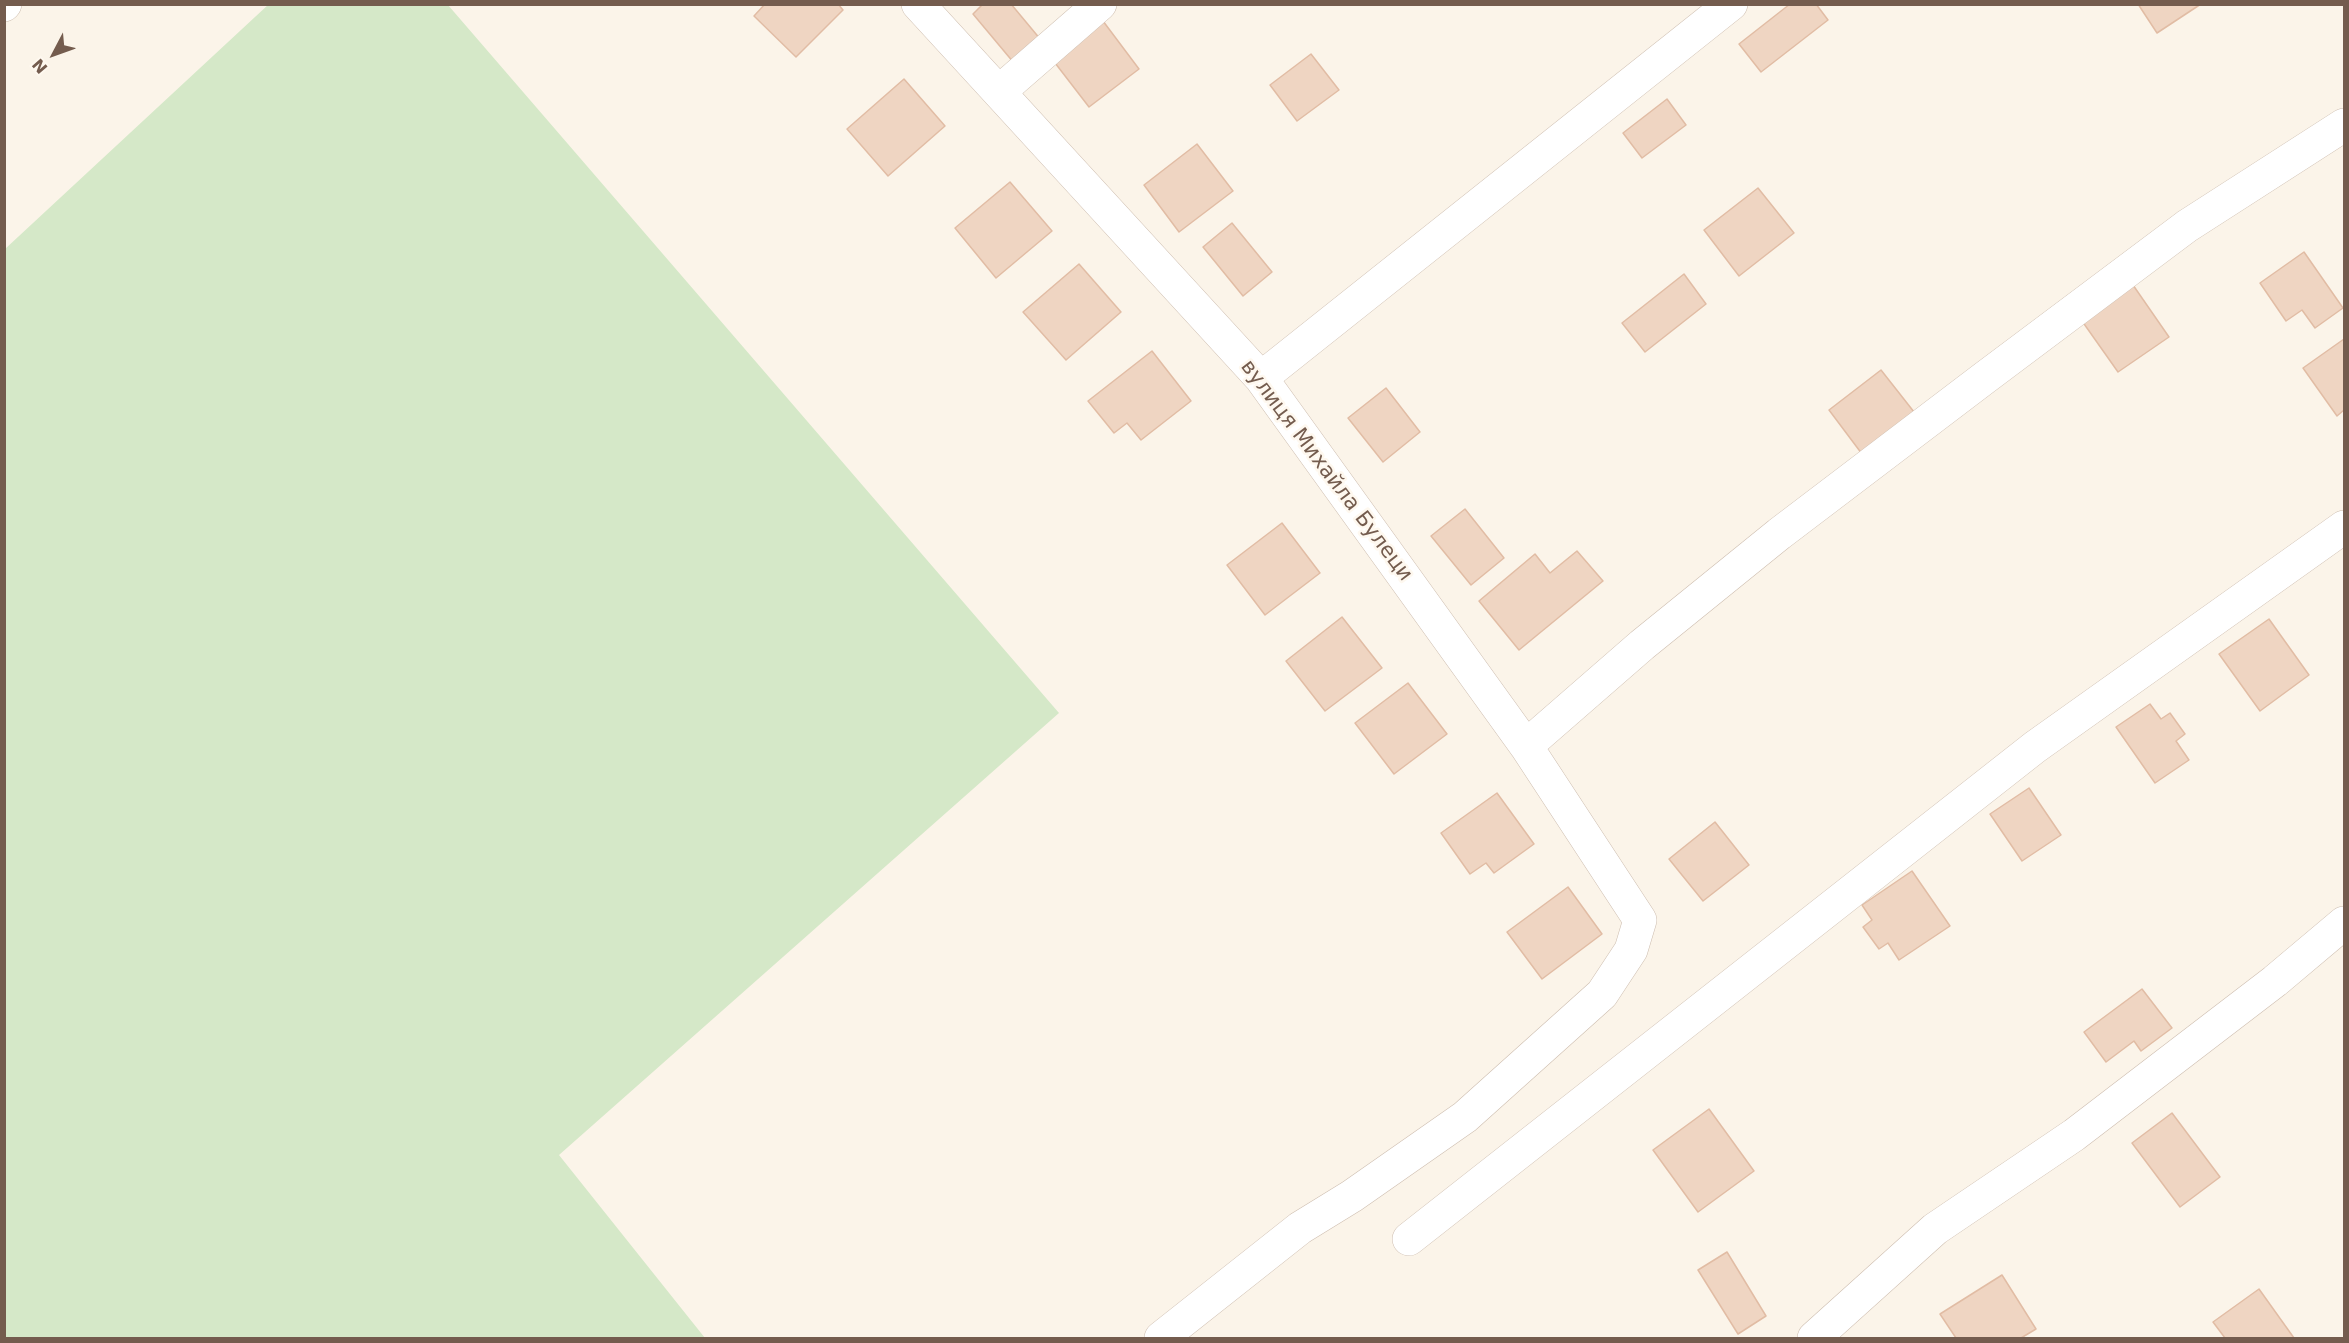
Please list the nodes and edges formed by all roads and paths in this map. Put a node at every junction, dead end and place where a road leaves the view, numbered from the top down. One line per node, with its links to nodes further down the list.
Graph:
1 (918, 4): 4 (street, вулиця Михайла Булеци)
2 (1100, 4): 4 (street)
3 (1731, 4): 6 (street)
4 (1000, 92): 6 (street, вулиця Михайла Булеци)
5 (2344, 125): 8 (street)
6 (1261, 378): 8 (street, вулиця Михайла Булеци)
7 (2344, 528): 10 (street)
8 (1526, 746): 12 (street, вулиця Михайла Булеци)
9 (2344, 923): 11 (street)
10 (1409, 1239)
11 (1831, 1332)
12 (1161, 1338)

